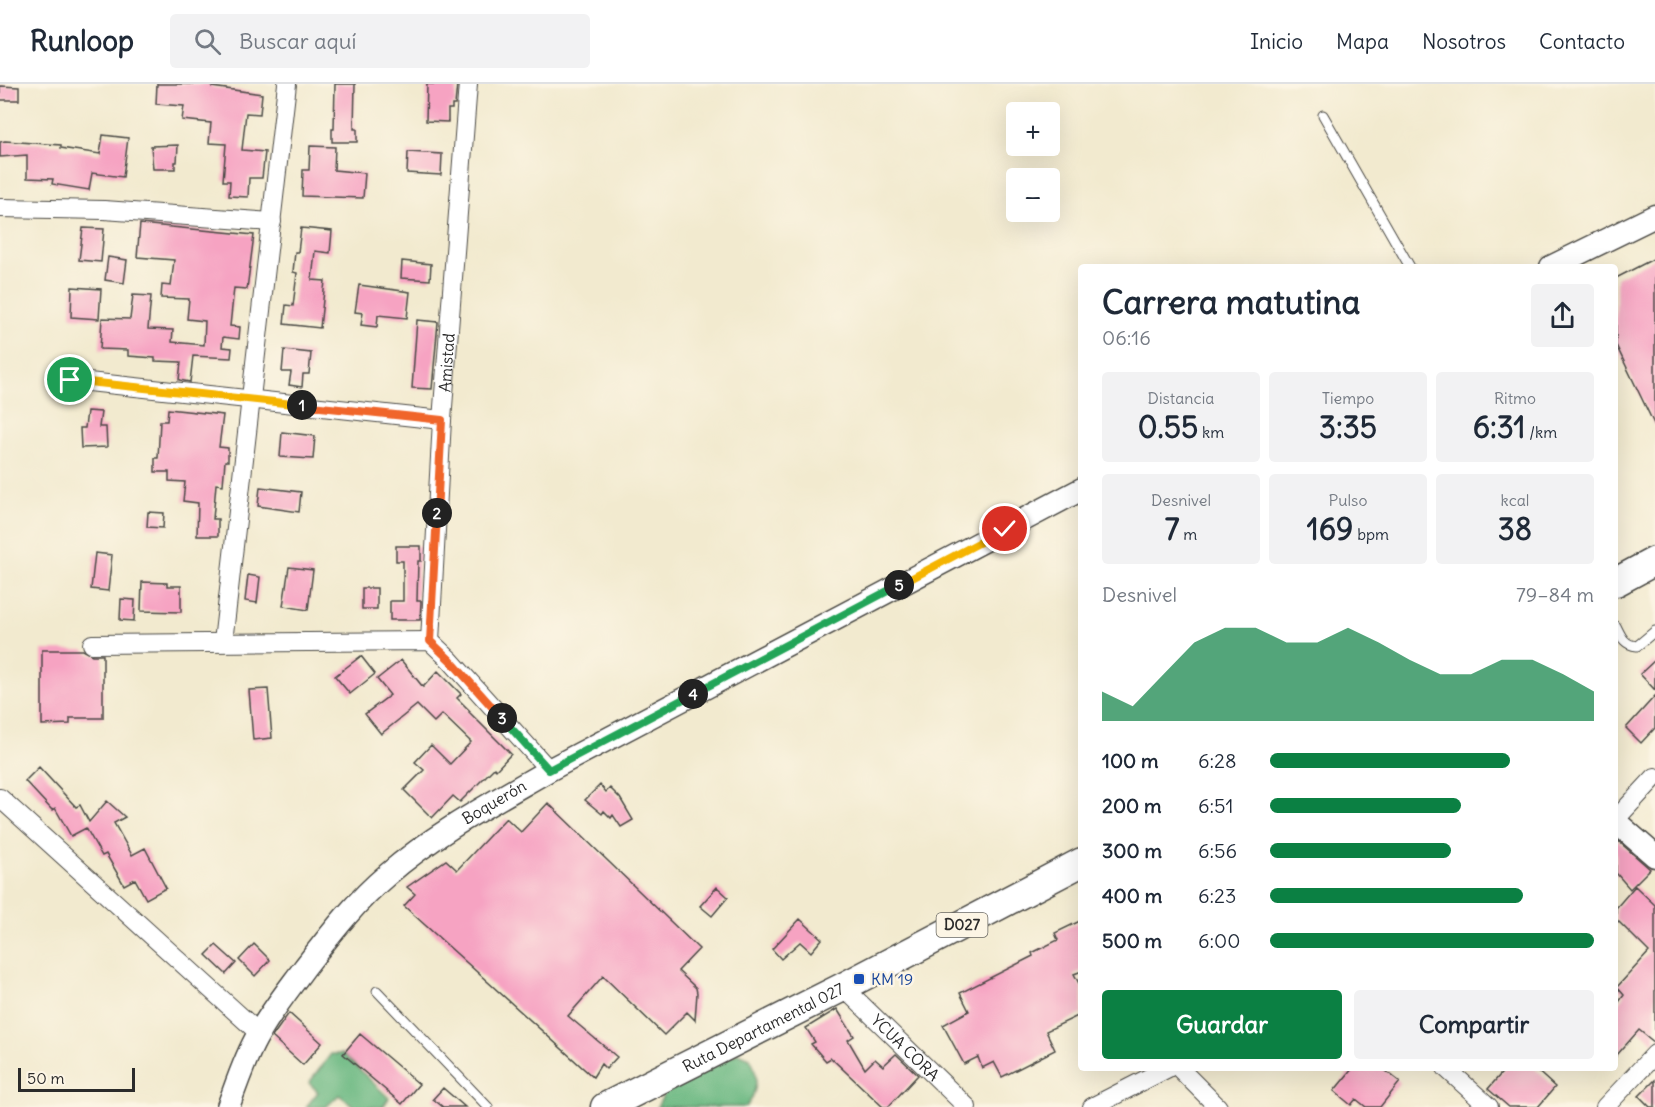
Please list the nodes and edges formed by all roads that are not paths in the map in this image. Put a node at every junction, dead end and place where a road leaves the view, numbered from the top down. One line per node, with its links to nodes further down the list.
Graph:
1 (287, 84): 6 (street)
2 (468, 84): 11 (street, Amistad)
3 (1323, 116): 7 (lane)
4 (0, 208): 6 (street)
5 (1655, 216): 8 (street)
6 (272, 222): 10 (street)
7 (1408, 264)
8 (1557, 264)
9 (70, 380): 10 (street)
10 (250, 400): 11 (street); 18 (street)
11 (442, 420): 17 (street, Amistad)
12 (1078, 491): 20 (street, Boquerón)
13 (1655, 561): 14 (main road)
14 (1618, 581)
15 (1618, 630): 16 (lane)
16 (1655, 631)
17 (430, 641): 18 (street); 20 (street)
18 (224, 642): 19 (street)
19 (92, 644)
20 (549, 770): 29 (street, Boquerón)
21 (1655, 777): 23 (street)
22 (0, 798): 29 (street)
23 (1618, 818)
24 (1618, 822): 25 (street)
25 (1655, 856)
26 (1078, 864): 27 (main road, Ruta Departamental 027 / D027)
27 (843, 987): 36 (main road, Ruta Departamental 027 / D027); 37 (street, YCUA CORA)
28 (377, 991): 35 (lane)
29 (259, 1032): 34 (street, Boquerón)
30 (1655, 1054): 41 (street)
31 (1162, 1071): 38 (street)
32 (1182, 1071): 39 (street)
33 (1449, 1071): 40 (street)
34 (228, 1107)
35 (488, 1107)
36 (604, 1107)
37 (967, 1107)
38 (1092, 1107)
39 (1218, 1107)
40 (1489, 1107)
41 (1605, 1107)

